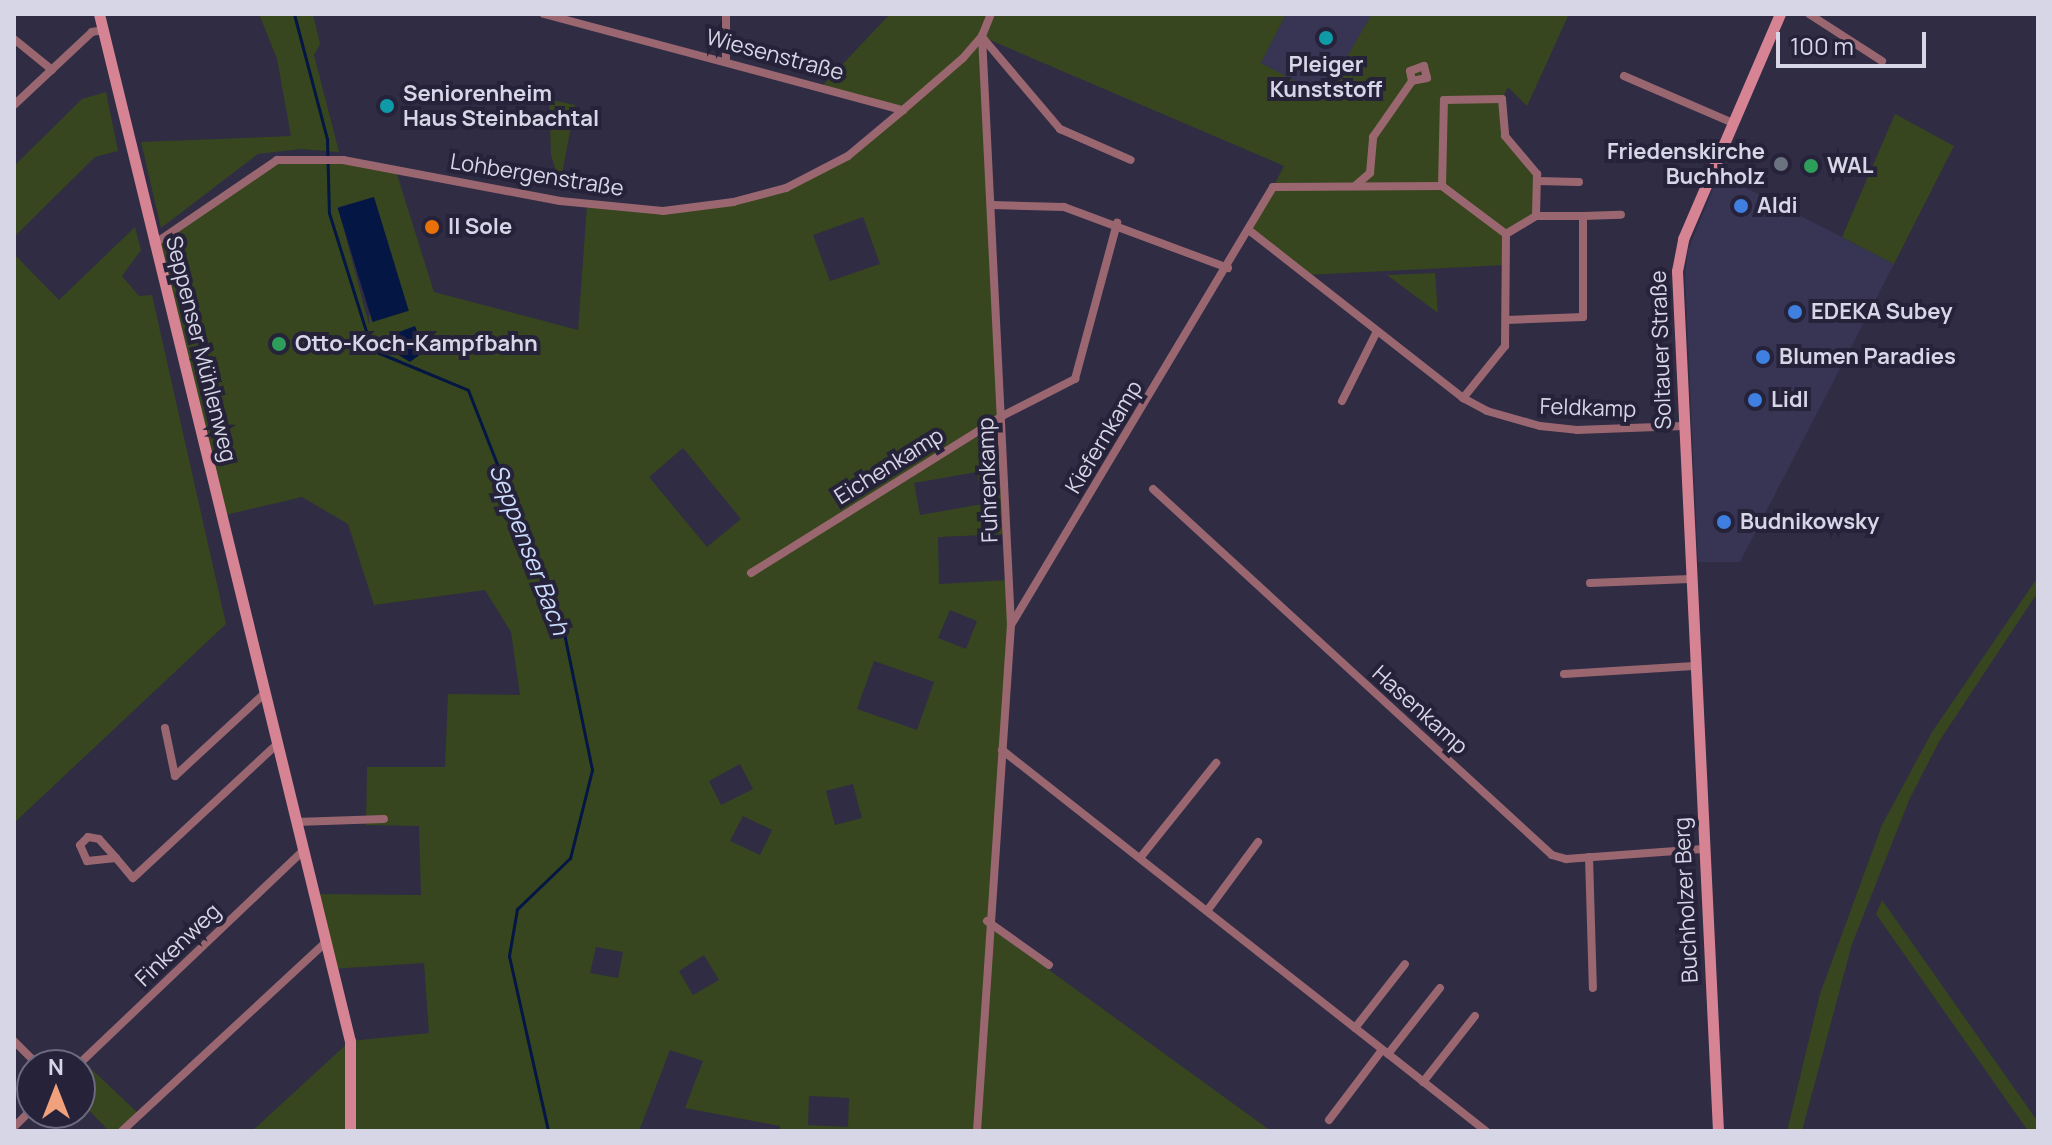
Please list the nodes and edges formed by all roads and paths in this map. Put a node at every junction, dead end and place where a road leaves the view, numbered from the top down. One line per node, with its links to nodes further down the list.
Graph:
1 (99, 14): 7 (street, Seppenser Mühlenweg)
2 (544, 14): 10 (street, Wiesenstraße)
3 (726, 14): 10 (street)
4 (991, 14): 8 (street, Lohbergenstraße)
5 (1780, 14): 17 (street, Soltauer Straße)
6 (1809, 14): 11 (street)
7 (103, 30): 12 (street); 30 (street, Seppenser Mühlenweg)
8 (982, 36): 16 (street, Lohbergenstraße); 18 (street); 23 (street, Fuhrenkamp)
9 (14, 39): 12 (street)
10 (726, 59): 16 (street, Wiesenstraße)
11 (1882, 61)
12 (52, 70): 15 (street)
13 (1624, 76): 17 (street)
14 (1412, 81): 22 (street)
15 (14, 105)
16 (903, 110): 30 (street, Lohbergenstraße)
17 (1733, 123): 37 (street, Soltauer Straße)
18 (1131, 160)
19 (1537, 181): 20 (street); 21 (street); 25 (street)
20 (1579, 182)
21 (1442, 186): 22 (street); 29 (street)
22 (1353, 187): 28 (street)
23 (992, 205): 27 (street); 36 (street, Fuhrenkamp)
24 (1621, 215): 26 (street)
25 (1536, 216): 26 (street); 29 (street)
26 (1583, 216): 32 (street)
27 (1117, 223): 31 (street); 36 (street, Eichenkamp)
28 (1250, 231): 31 (street); 33 (street, Feldkamp)
29 (1506, 234): 32 (street)
30 (154, 244): 46 (street, Seppenser Mühlenweg)
31 (1228, 268): 43 (street, Kiefernkamp)
32 (1506, 320): 34 (street)
33 (1377, 331): 34 (street, Feldkamp); 35 (street)
34 (1463, 398): 37 (street, Feldkamp)
35 (1342, 401)
36 (1004, 415): 40 (street, Eichenkamp); 43 (street, Fuhrenkamp)
37 (1683, 426): 39 (street, Soltauer Straße)
38 (1153, 489): 56 (street, Hasenkamp)
39 (1689, 562): 41 (street, Buchholzer Berg)
40 (751, 573)
41 (1690, 579): 42 (street); 44 (street, Buchholzer Berg)
42 (1590, 583)
43 (1011, 625): 49 (street, Fuhrenkamp)
44 (1694, 666): 45 (street); 54 (street, Buchholzer Berg)
45 (1564, 674)
46 (264, 694): 47 (street); 48 (street, Seppenser Mühlenweg)
47 (165, 728)
48 (277, 744): 52 (street, Seppenser Mühlenweg); 57 (street)
49 (1002, 750): 58 (street); 60 (street, Fuhrenkamp)
50 (1216, 763): 58 (street)
51 (384, 819): 52 (street)
52 (296, 822): 55 (street, Seppenser Mühlenweg)
53 (1258, 842): 59 (street)
54 (1703, 849): 56 (street, Hasenkamp); 76 (street, Buchholzer Berg)
55 (303, 851): 61 (street, Seppenser Mühlenweg); 68 (street, Finkenweg)
56 (1589, 857): 65 (street)
57 (116, 858)
58 (1140, 858): 59 (street)
59 (1207, 911): 67 (street)
60 (987, 921): 63 (street); 74 (street, Fuhrenkamp)
61 (325, 943): 72 (street); 73 (street, Seppenser Mühlenweg)
62 (1405, 964): 67 (street)
63 (1049, 965)
64 (1440, 988): 69 (street)
65 (1593, 988)
66 (1475, 1016): 70 (street)
67 (1355, 1028): 69 (street)
68 (95, 1049)
69 (1385, 1052): 70 (street); 71 (street)
70 (1423, 1082): 75 (street)
71 (1329, 1120)
72 (122, 1131)
73 (350, 1131)
74 (977, 1131)
75 (1486, 1131)
76 (1718, 1131)

